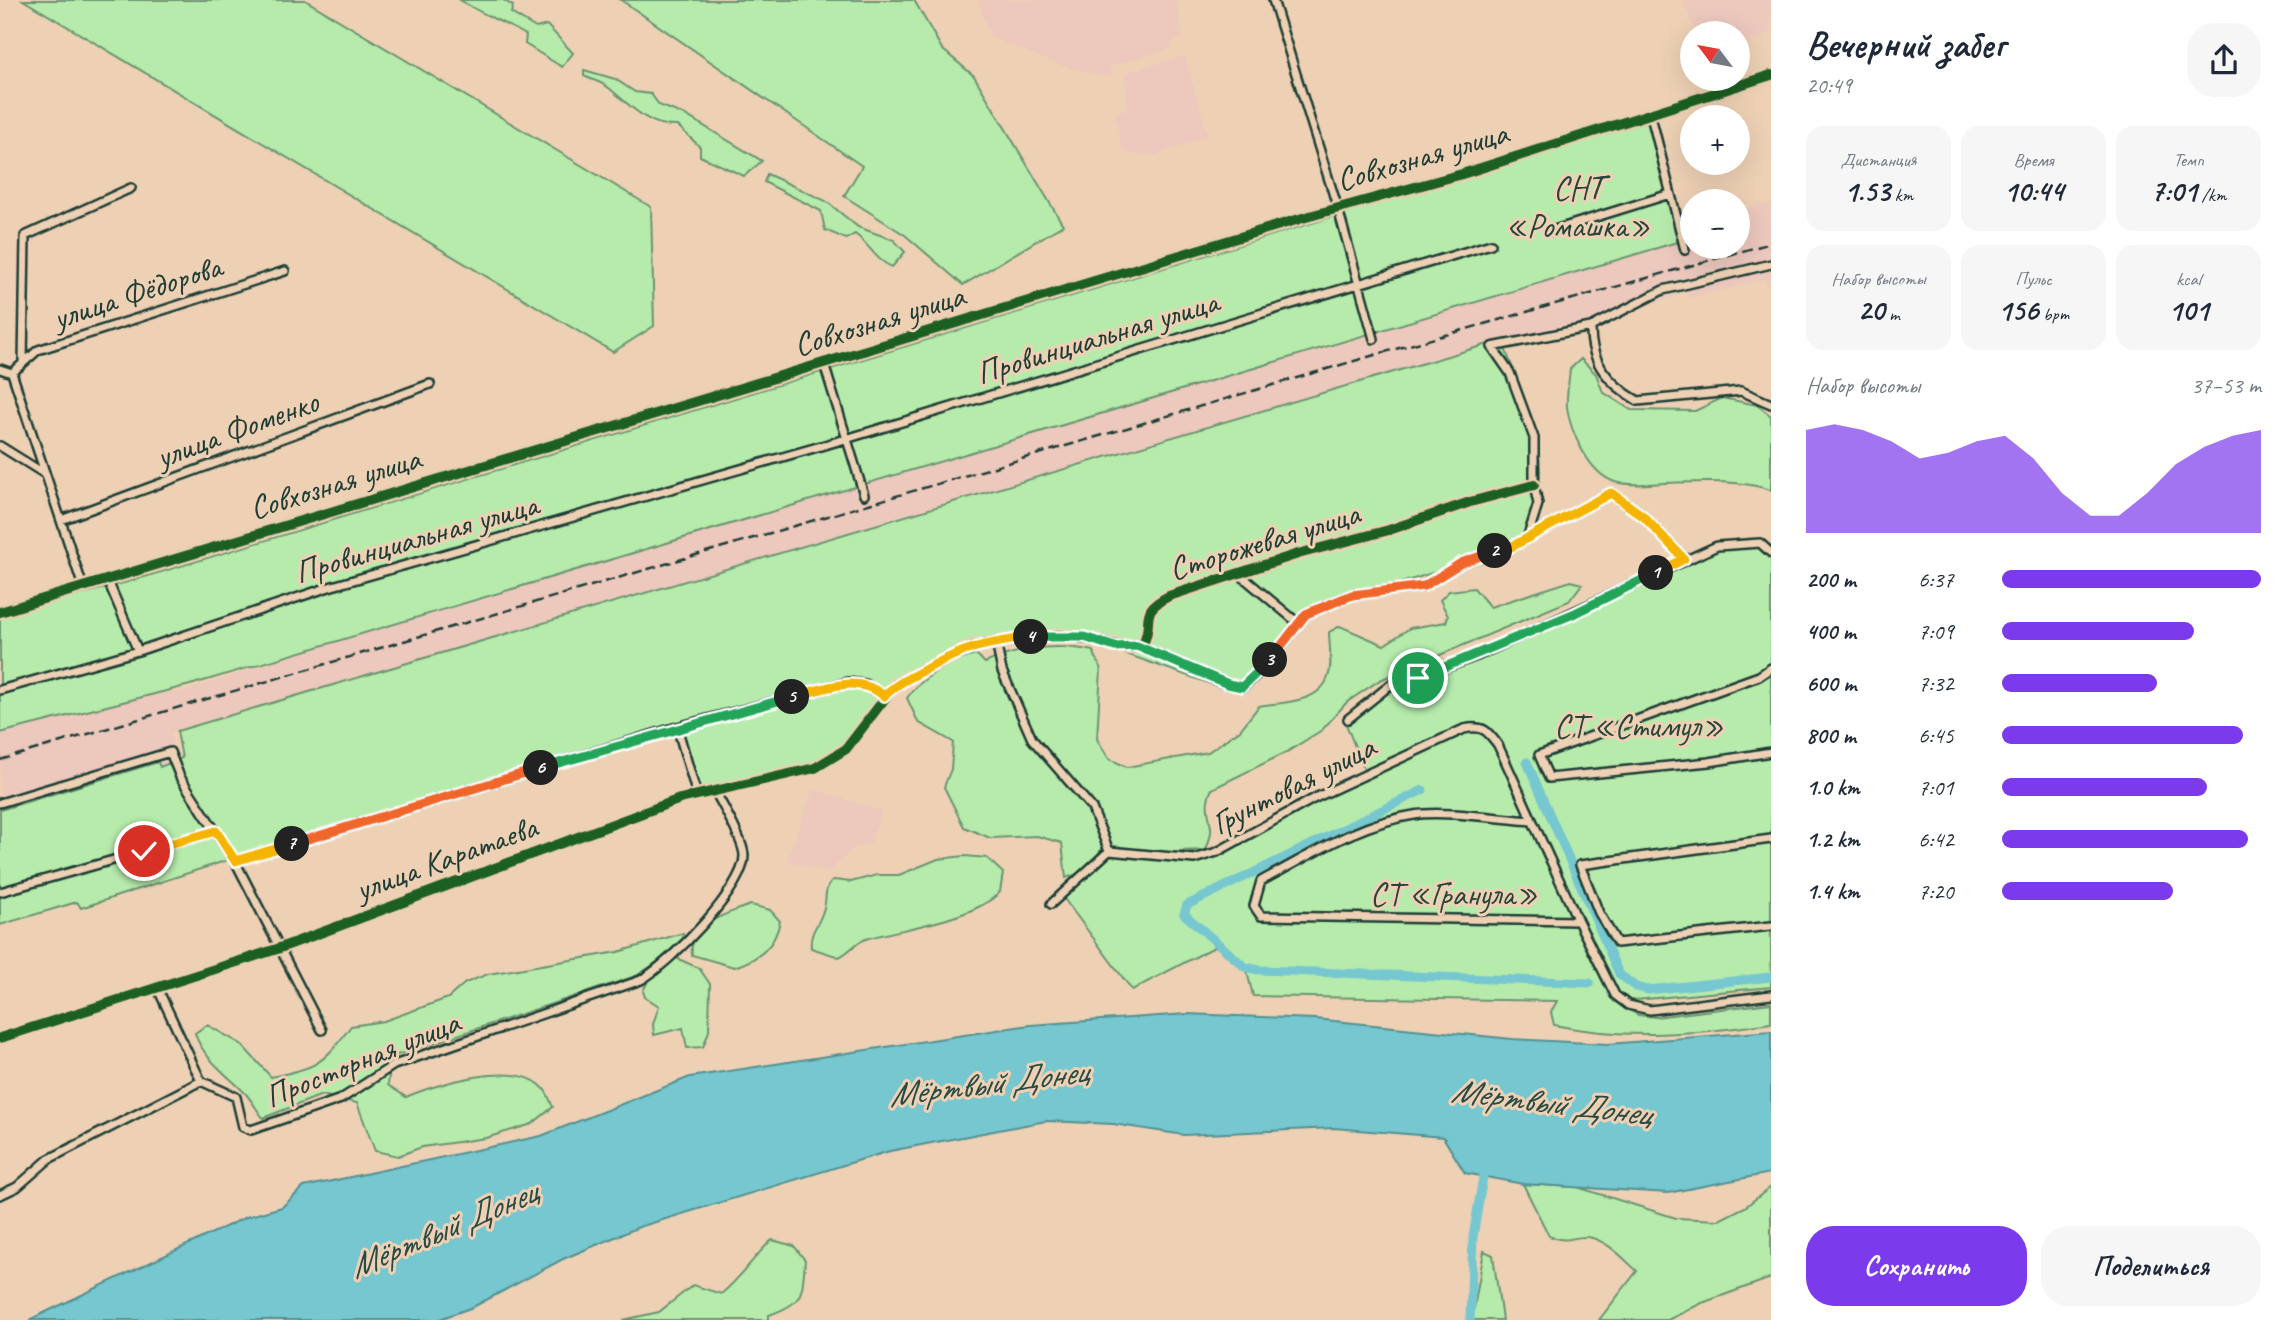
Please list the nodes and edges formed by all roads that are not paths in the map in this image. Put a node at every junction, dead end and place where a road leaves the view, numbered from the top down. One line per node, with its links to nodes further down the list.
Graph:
1 (1273, 0): 6 (street, Совхозная улица)
2 (1771, 75): 3 (street, Совхозная улица)
3 (1651, 116): 5 (street); 6 (street, Совхозная улица)
4 (131, 188): 15 (street)
5 (1671, 194): 7 (street); 8 (street)
6 (1338, 209): 12 (street); 16 (street, Совхозная улица)
7 (1551, 230)
8 (1680, 230)
9 (1491, 244): 12 (street, Провинциальная улица)
10 (1771, 264): 13 (street)
11 (285, 271): 15 (street, улица Фёдорова)
12 (1359, 282): 14 (street); 21 (street, Провинциальная улица)
13 (1591, 327): 20 (street); 24 (street)
14 (1374, 339)
15 (23, 363): 18 (street, улица Фёдорова)
16 (824, 364): 21 (street); 31 (street, Совхозная улица)
17 (0, 369): 18 (street)
18 (12, 373): 23 (street)
19 (430, 384): 26 (street, улица Фоменко)
20 (1771, 404)
21 (849, 438): 25 (street); 37 (street, Провинциальная улица)
22 (0, 446): 23 (street)
23 (46, 474): 26 (street)
24 (1534, 485): 27 (street); 30 (street, Сторожевая улица)
25 (864, 495)
26 (61, 520): 32 (street)
27 (1527, 539): 29 (street); 34 (street)
28 (1771, 553): 29 (street)
29 (1684, 559): 41 (street)
30 (1238, 573): 34 (street); 36 (street, Сторожевая улица)
31 (107, 579): 32 (street, Совхозная улица); 37 (street)
32 (83, 587): 33 (street, Совхозная улица)
33 (0, 612)
34 (1298, 623): 36 (street)
35 (996, 642): 36 (street); 40 (street); 50 (street)
36 (1137, 646)
37 (138, 651): 39 (street, Провинциальная улица)
38 (1771, 668): 43 (street)
39 (0, 690)
40 (884, 696): 42 (street); 44 (street, улица Каратаева)
41 (1348, 719)
42 (677, 727): 45 (street); 51 (street)
43 (1771, 752)
44 (715, 791): 45 (street, улица Каратаева); 61 (street, Просторная улица)
45 (697, 795): 56 (street, улица Каратаева)
46 (0, 803): 48 (street)
47 (1532, 821): 50 (street, Грунтовая улица); 54 (street, Грунтовая улица); 54 (street)
48 (216, 831): 51 (street); 52 (street)
49 (1771, 839): 55 (street)
50 (1109, 851): 53 (street)
51 (235, 861): 56 (street)
52 (0, 892)
53 (1051, 904)
54 (1578, 921): 58 (street, Грунтовая улица)
55 (1771, 926)
56 (277, 949): 57 (street, улица Каратаева); 59 (street)
57 (157, 988): 60 (street, улица Каратаева); 61 (street)
58 (1771, 995)
59 (322, 1030)
60 (0, 1038)
61 (201, 1081): 62 (street)
62 (0, 1195)

